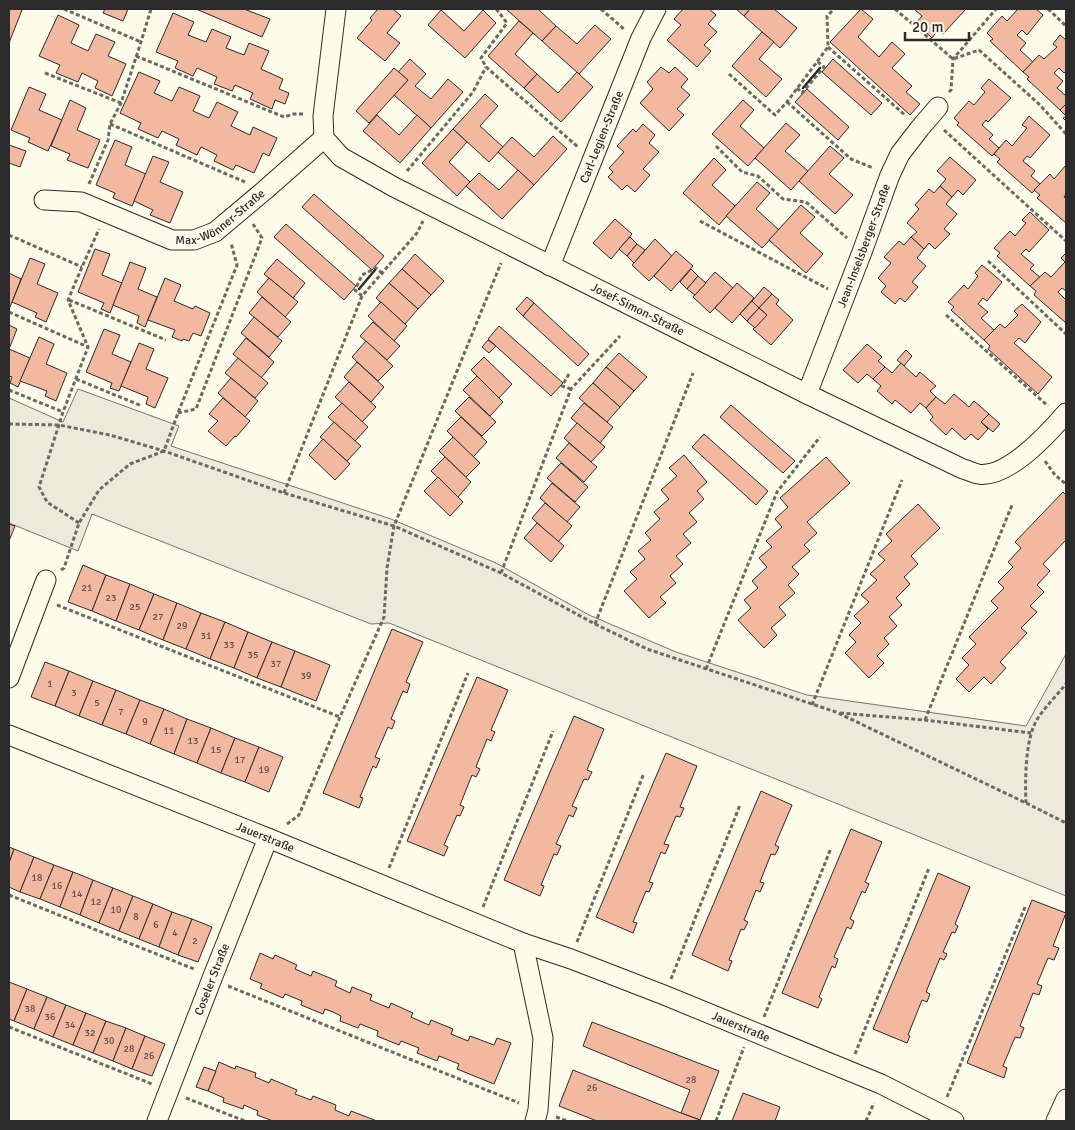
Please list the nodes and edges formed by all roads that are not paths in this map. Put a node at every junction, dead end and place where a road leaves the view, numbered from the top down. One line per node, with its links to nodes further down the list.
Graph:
1 (336, 9): 4 (street)
2 (656, 9): 6 (street, Carl-Legien-Straße)
3 (929, 117): 7 (street, Jean-Inselsberger-Straße)
4 (324, 138): 5 (street, Max-Wönner-Straße); 6 (street, Josef-Simon-Straße)
5 (44, 200)
6 (550, 266): 7 (street, Josef-Simon-Straße)
7 (807, 394): 8 (street, Josef-Simon-Straße)
8 (1064, 415)
9 (46, 580): 10 (street)
10 (9, 678)
11 (9, 735): 12 (street, Jauerstraße)
12 (268, 838): 13 (street, Jauerstraße); 17 (street, Coseler Straße)
13 (523, 943): 15 (street); 16 (street, Jauerstraße)
14 (1066, 1098): 18 (street)
15 (537, 1116)
16 (947, 1117)
17 (157, 1121)
18 (1056, 1121)

